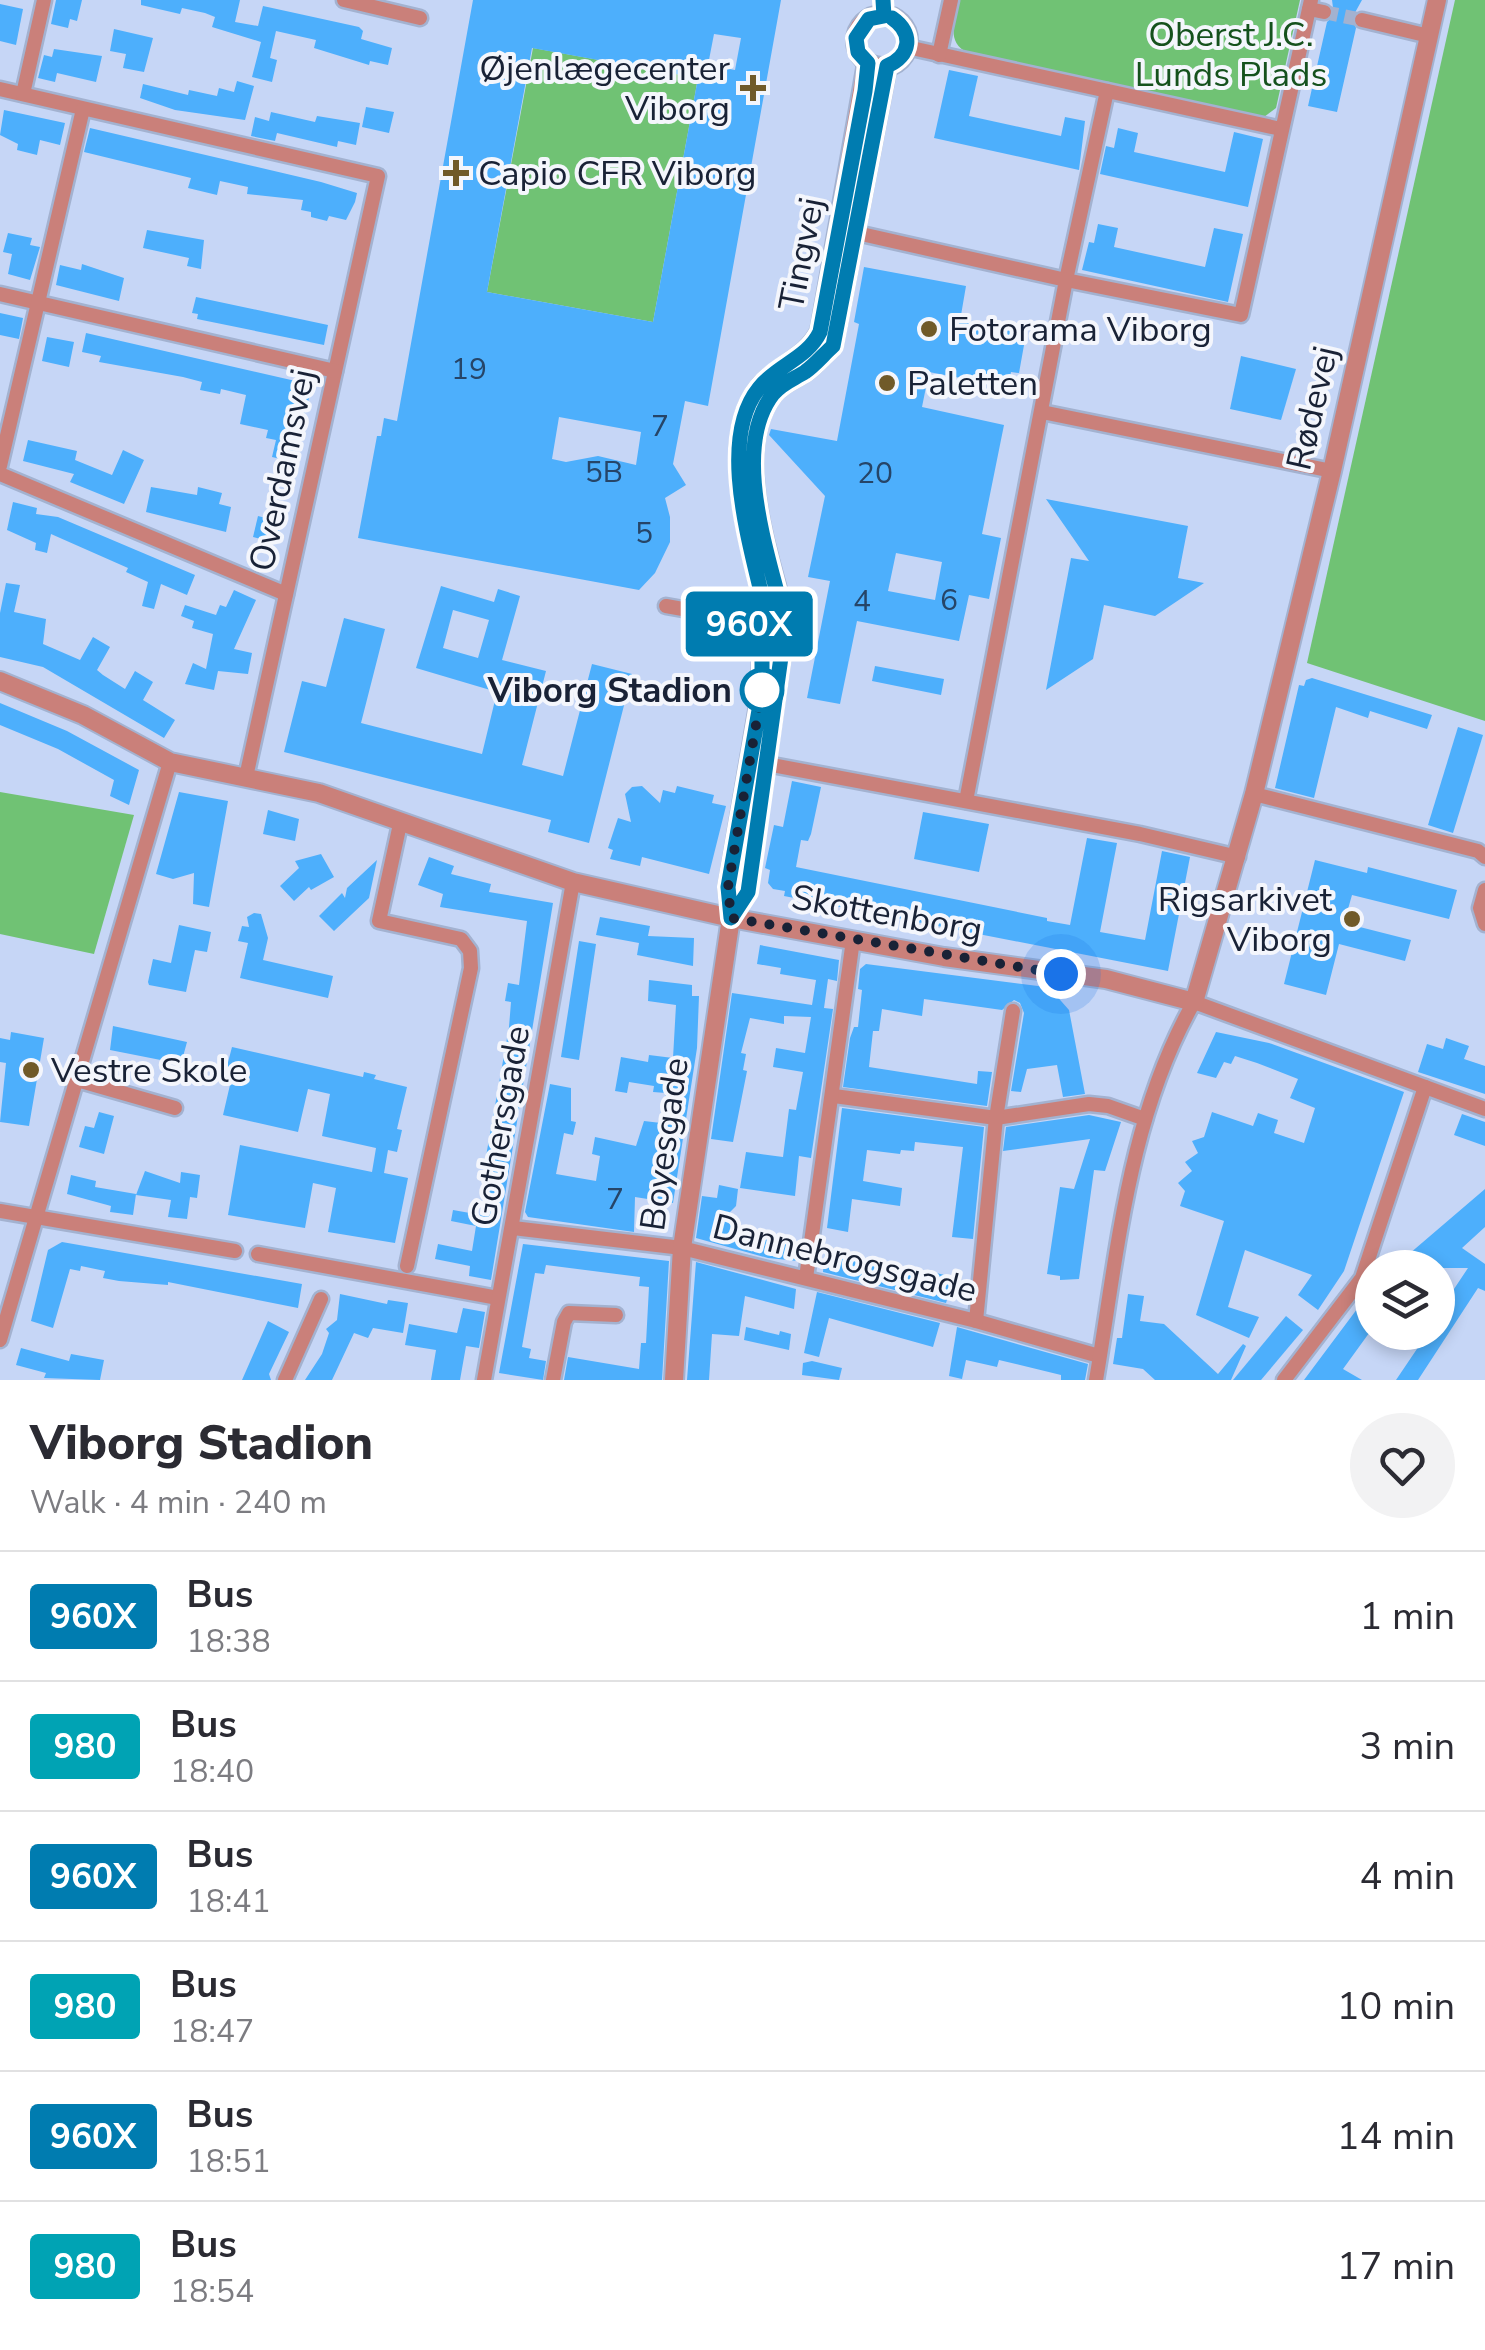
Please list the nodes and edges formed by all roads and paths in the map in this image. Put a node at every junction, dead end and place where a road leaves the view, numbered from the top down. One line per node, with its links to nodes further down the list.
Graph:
1 (44, 0): 16 (street)
2 (344, 0): 7 (street)
3 (951, 0): 11 (street)
4 (1437, 0): 9 (street, Rødevej)
5 (1315, 7): 18 (street)
6 (883, 8): 10 (street); 12 (street)
7 (420, 18)
8 (1362, 20): 9 (street)
9 (1429, 36): 26 (street, Rødevej)
10 (907, 47): 11 (street); 13 (street)
11 (940, 55): 15 (street)
12 (868, 63): 13 (street); 19 (street, Tingvej)
13 (887, 66): 19 (street, Tingvej)
14 (0, 89): 16 (street)
15 (1107, 91): 18 (street); 20 (street)
16 (23, 94): 17 (street)
17 (83, 109): 22 (street); 23 (street, Overdamsvej)
18 (1281, 129): 20 (street)
19 (847, 230): 20 (street); 29 (street, Tingvej)
20 (1066, 280): 24 (street)
21 (0, 294): 22 (street)
22 (38, 303): 23 (street); 25 (street)
23 (335, 371): 28 (street, Overdamsvej)
24 (1042, 412): 26 (street); 39 (street)
25 (0, 466)
26 (1332, 471): 38 (street, Rødevej)
27 (0, 474): 28 (street)
28 (286, 594): 37 (street, Overdamsvej)
29 (772, 605): 31 (street); 33 (street)
30 (666, 606): 31 (street)
31 (750, 621): 32 (street)
32 (762, 649): 33 (street); 36 (street)
33 (782, 650): 36 (street)
34 (0, 680): 35 (street, Skottenborg)
35 (170, 762): 37 (street, Skottenborg); 50 (street)
36 (759, 762): 39 (street); 45 (street)
37 (246, 777): 40 (street, Skottenborg)
38 (1254, 794): 41 (street, Rødevej); 42 (street)
39 (966, 802): 41 (street)
40 (400, 824): 43 (street, Skottenborg); 63 (street)
41 (1238, 857): 48 (street, Rødevej)
42 (1485, 857)
43 (573, 882): 45 (street, Skottenborg); 59 (street, Gothersgade)
44 (1485, 890): 46 (street)
45 (731, 918): 47 (street, Skottenborg); 60 (street, Boyesgade)
46 (1485, 924)
47 (853, 940): 48 (street, Skottenborg); 52 (street)
48 (1194, 1002): 51 (street); 56 (street)
49 (1013, 1011): 55 (street)
50 (78, 1080): 53 (street); 58 (street)
51 (1425, 1087): 54 (street); 76 (street)
52 (834, 1096): 55 (street); 64 (street)
53 (175, 1108)
54 (1485, 1109)
55 (996, 1118): 56 (street); 68 (street)
56 (1145, 1119): 70 (street)
57 (0, 1211): 58 (street)
58 (35, 1217): 61 (street); 69 (street)
59 (513, 1228): 60 (street, Dannebrogsgade); 66 (street, Gothersgade)
60 (682, 1248): 64 (street, Dannebrogsgade); 74 (street, Boyesgade)
61 (235, 1251)
62 (258, 1254): 66 (street)
63 (407, 1266)
64 (806, 1278): 68 (street, Dannebrogsgade)
65 (321, 1298): 71 (street)
66 (498, 1298): 72 (street, Gothersgade)
67 (616, 1315): 73 (street)
68 (976, 1321): 70 (street, Dannebrogsgade)
69 (0, 1340)
70 (1099, 1356): 75 (street)
71 (285, 1380)
72 (484, 1380)
73 (553, 1380)
74 (674, 1380)
75 (1096, 1380)
76 (1284, 1380)

